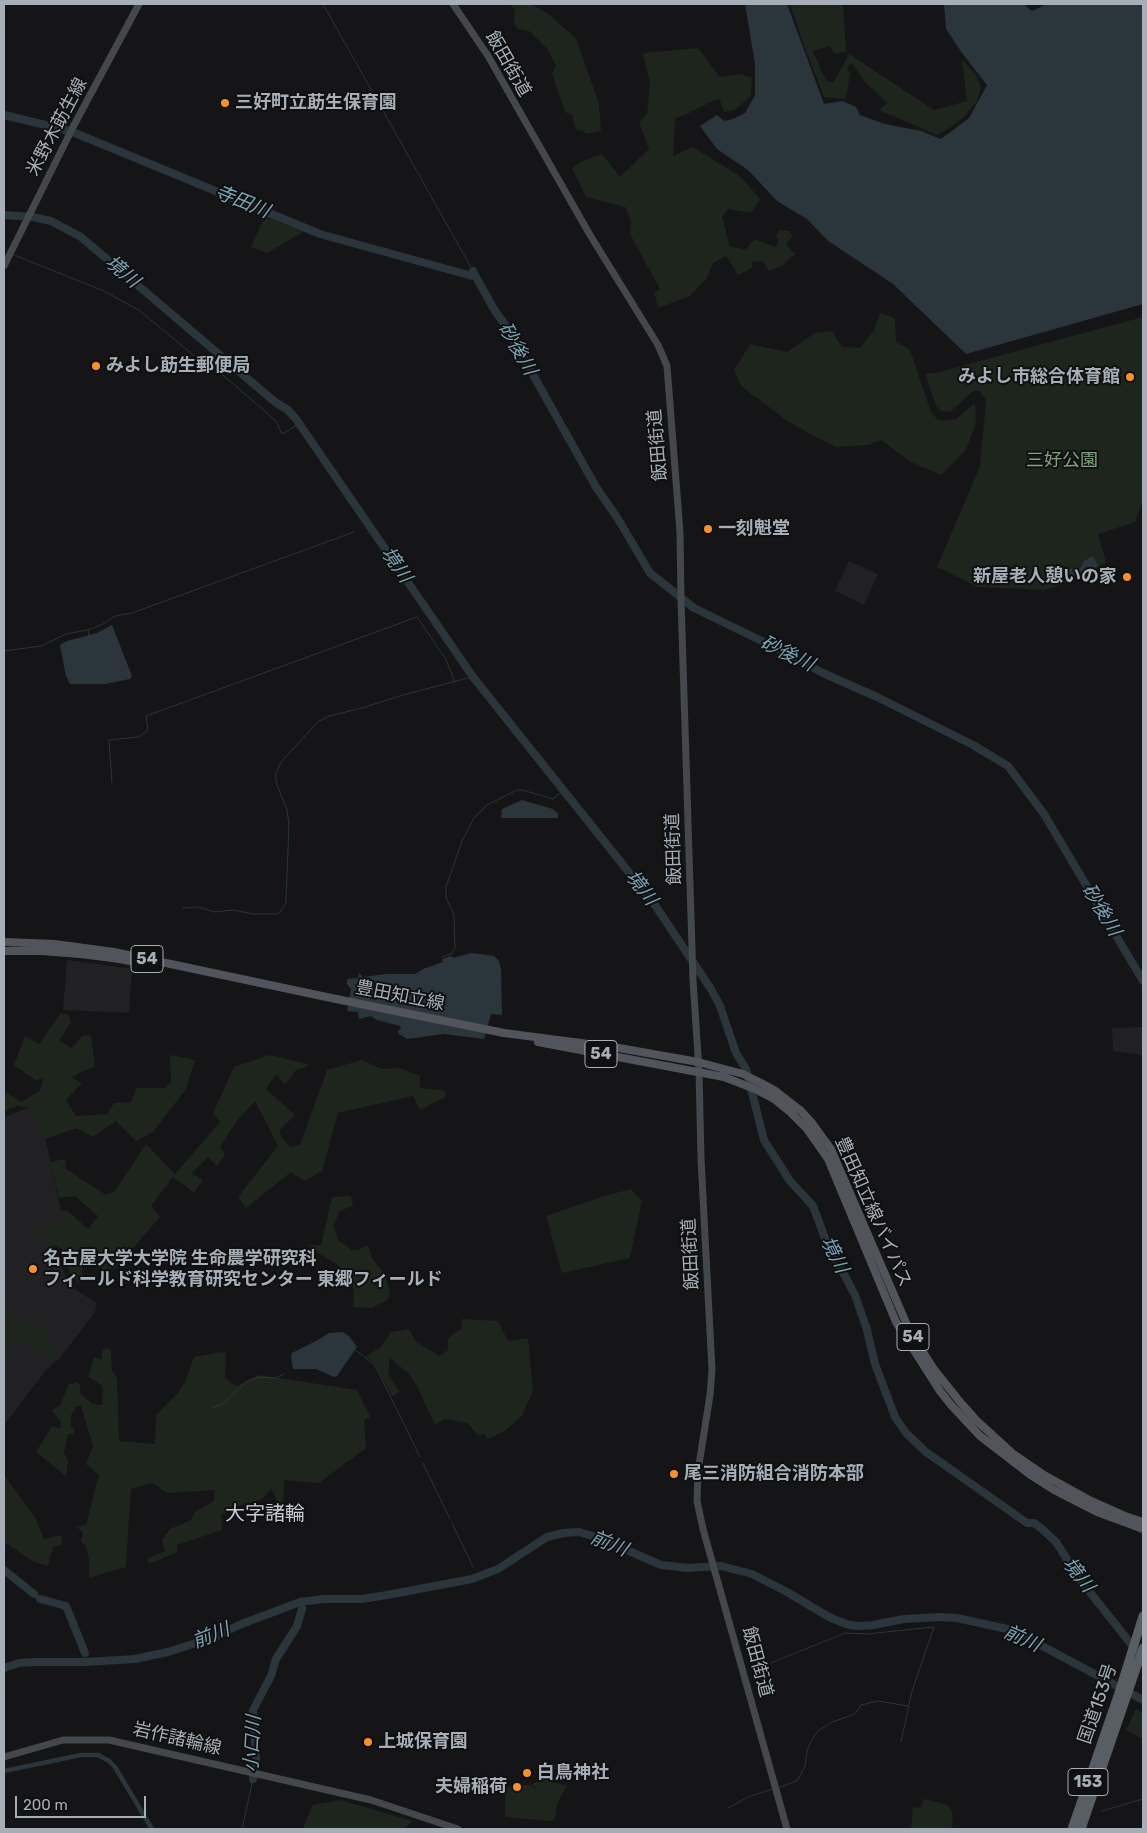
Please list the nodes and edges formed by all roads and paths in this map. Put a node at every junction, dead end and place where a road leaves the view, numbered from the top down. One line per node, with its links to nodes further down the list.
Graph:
1 (139, 4): 3 (main road, 米野木莇生線)
2 (453, 4): 8 (main road, 飯田街道)
3 (4, 266)
4 (4, 942): 6 (main road, 54)
5 (4, 951): 6 (main road, 54)
6 (289, 989): 7 (main road, 豊田知立線 / 54)
7 (504, 1032): 8 (main road, 豊田知立線バイパス / 54); 10 (main road, 豊田知立線バイパス / 54)
8 (698, 1062): 9 (main road, 豊田知立線バイパス / 54); 10 (main road, 飯田街道)
9 (713, 1070): 10 (main road, 豊田知立線バイパス / 54); 11 (main road, 豊田知立線バイパス / 54); 12 (main road, 豊田知立線バイパス / 54)
10 (699, 1072): 18 (main road, 飯田街道)
11 (1143, 1522)
12 (1143, 1529)
13 (1143, 1616): 15 (highway, 国道153号 / 153)
14 (1143, 1648): 15 (highway, 国道153号 / 153)
15 (1107, 1741): 19 (highway, 国道153号 / 153); 20 (highway, 国道153号 / 153)
16 (4, 1756): 17 (main road, 岩作諸輪線)
17 (458, 1829)
18 (787, 1829)
19 (1072, 1829)
20 (1081, 1829)

